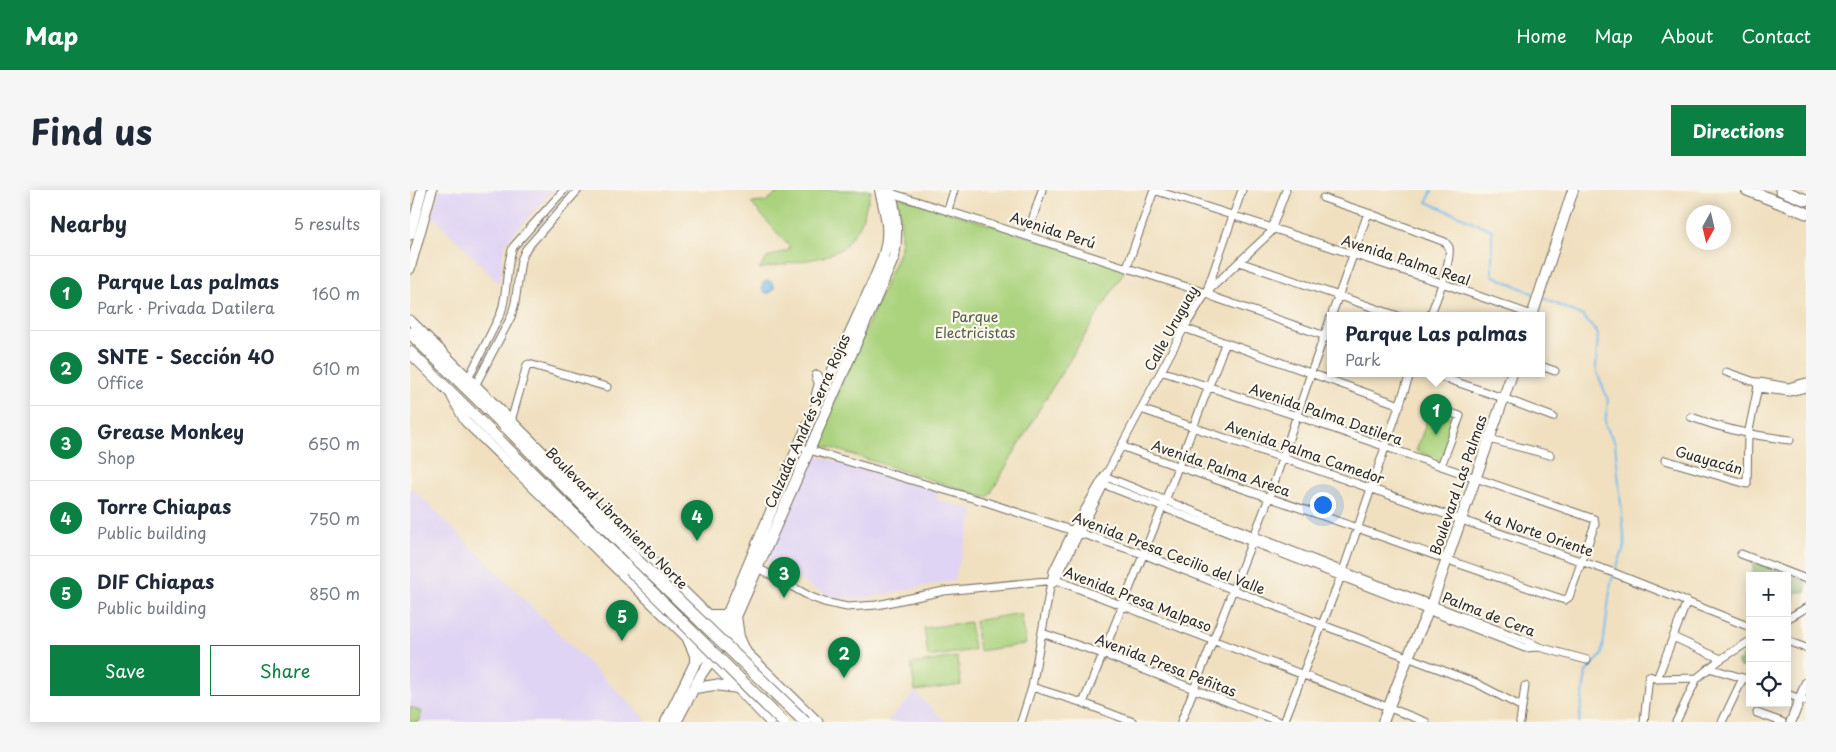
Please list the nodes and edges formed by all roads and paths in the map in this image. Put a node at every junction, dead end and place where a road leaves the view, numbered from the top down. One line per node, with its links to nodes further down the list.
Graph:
1 (422, 190): 22 (street)
2 (432, 190): 27 (street)
3 (564, 190): 51 (street)
4 (578, 190): 54 (street)
5 (880, 190): 61 (main road, Calzada Andrés Serra Rojas)
6 (954, 190): 17 (street)
7 (1042, 190): 23 (street)
8 (1154, 190): 20 (street, Avenida Palma Real); 26 (street)
9 (1242, 190): 20 (street, Calle Uruguay)
10 (1286, 190): 21 (street)
11 (1574, 190): 35 (main road)
12 (1747, 190): 19 (main road)
13 (1781, 190): 16 (main road)
14 (891, 191): 17 (street, Avenida Perú); 74 (main road, Calzada Andrés Serra Rojas)
15 (1323, 198): 18 (street)
16 (1806, 200)
17 (948, 210): 23 (street, Avenida Perú)
18 (1368, 213): 24 (street); 28 (street)
19 (1806, 213)
20 (1233, 215): 21 (street, Avenida Palma Real); 29 (street, Calle Uruguay)
21 (1273, 228): 24 (street, Avenida Palma Real); 25 (street)
22 (410, 235)
23 (1027, 236): 26 (street, Avenida Perú)
24 (1352, 256): 28 (street, Avenida Palma Real); 30 (street)
25 (1239, 262): 29 (street); 30 (street)
26 (1127, 267): 29 (street, Avenida Perú)
27 (410, 269)
28 (1442, 283): 33 (street); 34 (street, Avenida Palma Real)
29 (1206, 293): 37 (street, Calle Uruguay); 39 (street, Avenida Perú)
30 (1338, 295): 31 (street); 32 (street)
31 (1334, 312)
32 (1387, 312)
33 (1431, 312)
34 (1521, 312)
35 (1533, 312)
36 (410, 320): 51 (street)
37 (1184, 328): 40 (street); 43 (street, Calle Uruguay)
38 (410, 333): 81 (main road, Boulevard Libramiento Norte)
39 (1327, 337): 46 (street)
40 (1225, 344): 46 (street); 56 (street)
41 (410, 352): 58 (main road, Boulevard Libramiento Norte)
42 (1545, 367): 44 (street)
43 (1161, 371): 56 (street, Avenida Palma Datilera); 63 (street, Calle Uruguay)
44 (1555, 371)
45 (1726, 372): 53 (street)
46 (1311, 373): 60 (street); 64 (street)
47 (817, 376): 61 (main road)
48 (1409, 377): 60 (street)
49 (1442, 377): 59 (street)
50 (1511, 377): 59 (main road, Boulevard Las Palmas)
51 (468, 379): 54 (street)
52 (1806, 382): 53 (street)
53 (1758, 384): 57 (street); 69 (street)
54 (476, 386): 67 (street)
55 (607, 386): 67 (street)
56 (1207, 387): 64 (street, Avenida Palma Datilera); 68 (street)
57 (1806, 388)
58 (448, 390): 112 (street); 144 (main road, Boulevard Libramiento Norte, bridge)
59 (1504, 398): 66 (street); 70 (main road, Boulevard Las Palmas)
60 (1400, 405): 75 (street)
61 (817, 406): 74 (main road, Calzada Andrés Serra Rojas)
62 (1432, 406): 79 (street)
63 (1141, 409): 68 (street, Avenida Palma Camedor); 73 (street, Calle Uruguay)
64 (1297, 416): 75 (street, Avenida Palma Datilera); 77 (street)
65 (1692, 416): 69 (street)
66 (1553, 417)
67 (510, 421): 72 (street)
68 (1193, 427): 77 (street, Avenida Palma Camedor); 80 (street)
69 (1748, 435): 71 (street); 78 (street, Guayacán)
70 (1489, 439): 76 (street); 82 (main road, Boulevard Las Palmas)
71 (1790, 440)
72 (531, 441): 81 (main road); 105 (street)
73 (1122, 446): 80 (street, Avenida Palma Areca); 83 (street, Calle Uruguay)
74 (803, 448): 89 (street, Avenida Presa Cecilio del Valle); 95 (main road, Calzada Andrés Serra Rojas)
75 (1385, 448): 79 (street, Avenida Palma Datilera); 84 (street)
76 (1550, 455)
77 (1282, 458): 84 (street, Avenida Palma Camedor); 85 (street)
78 (1665, 460)
79 (1441, 466): 82 (street, Avenida Palma Datilera)
80 (1179, 467): 85 (street, Avenida Palma Areca); 86 (street)
81 (550, 471): 145 (main road, Boulevard Libramiento Norte, bridge)
82 (1475, 478): 87 (main road, Boulevard Las Palmas); 94 (street, Avenida Palma Datilera)
83 (1105, 479): 86 (street, Palma de Cera); 89 (street, Calle Uruguay)
84 (1370, 488): 87 (street, Avenida Palma Camedor); 88 (street)
85 (1269, 498): 88 (street, Avenida Palma Areca); 90 (street)
86 (1164, 504): 90 (street, Palma de Cera); 91 (street)
87 (1461, 519): 93 (main road, Boulevard Las Palmas); 94 (street, 4a Norte Oriente)
88 (1357, 528): 93 (street, Avenida Palma Areca); 96 (street)
89 (1076, 531): 91 (street, Avenida Presa Cecilio del Valle); 98 (street, Calle Uruguay)
90 (1253, 538): 96 (street, Palma de Cera); 99 (street)
91 (1143, 554): 99 (street, Avenida Presa Cecilio del Valle); 101 (street)
92 (1740, 554): 97 (street)
93 (1446, 560): 94 (street, Avenida Palma Areca); 103 (main road, Boulevard Las Palmas)
94 (1581, 561): 100 (street, 4a Norte Oriente)
95 (754, 565): 98 (street, Avenida Presa Malpaso); 104 (main road, Calzada Andrés Serra Rojas)
96 (1342, 573): 103 (street, Palma de Cera); 107 (street)
97 (1806, 579)
98 (1053, 582): 101 (street, Avenida Presa Malpaso); 110 (street, Calle Uruguay)
99 (1234, 590): 107 (street, Avenida Presa Cecilio del Valle); 113 (street)
100 (1688, 601): 108 (street, 4a Norte Oriente); 111 (street)
101 (1124, 605): 113 (street, Avenida Presa Malpaso); 118 (street)
102 (1806, 608): 106 (street)
103 (1430, 609): 120 (main road, Boulevard Las Palmas); 122 (street, Palma de Cera)
104 (732, 614): 105 (main road); 109 (main road, Calzada Andrés Serra Rojas); 117 (main road)
105 (710, 615): 109 (street)
106 (1790, 617)
107 (1320, 624): 120 (street, Avenida Presa Cecilio del Valle); 125 (street)
108 (1746, 625)
109 (725, 630): 117 (street); 119 (main road, Calzada Andrés Serra Rojas)
110 (1042, 633): 118 (street, Avenida Presa Peñitas); 131 (street, Calle Uruguay)
111 (1673, 637): 121 (street); 127 (street)
112 (688, 639): 119 (street); 123 (main road)
113 (1214, 641): 125 (street, Avenida Presa Malpaso); 134 (street)
114 (1746, 643): 121 (street)
115 (1791, 643): 116 (street)
116 (1806, 648)
117 (745, 650): 146 (street)
118 (1103, 654): 134 (street, Avenida Presa Peñitas); 137 (street)
119 (710, 655): 123 (main road); 132 (main road, Calzada Andrés Serra Rojas); 133 (street)
120 (1411, 659): 138 (street, Avenida Presa Cecilio del Valle); 139 (main road, Boulevard Las Palmas)
121 (1721, 659): 124 (street)
122 (1587, 660)
123 (695, 663): 141 (main road)
124 (1709, 668): 126 (street); 128 (street)
125 (1302, 676): 139 (street, Avenida Presa Malpaso); 150 (street)
126 (1697, 678): 127 (street); 156 (street)
127 (1657, 679): 155 (street)
128 (1746, 679): 157 (street)
129 (1806, 683): 136 (street)
130 (1525, 686): 138 (street)
131 (1032, 687): 137 (street); 147 (street, Calle Uruguay)
132 (694, 688): 133 (main road); 142 (main road, Calzada Andrés Serra Rojas)
133 (738, 688): 143 (street)
134 (1194, 688): 149 (street); 150 (street, Avenida Presa Peñitas)
135 (1791, 696): 136 (street)
136 (1803, 700): 159 (street)
137 (1083, 703): 148 (street)
138 (1522, 707): 154 (street)
139 (1392, 708): 151 (main road); 152 (main road); 153 (street, Avenida Presa Malpaso)
140 (1757, 713): 158 (street)
141 (666, 722)
142 (676, 722)
143 (770, 722)
144 (783, 722)
145 (805, 722)
146 (818, 722)
147 (1021, 722)
148 (1133, 722)
149 (1181, 722)
150 (1282, 722)
151 (1383, 722)
152 (1390, 722)
153 (1426, 722)
154 (1520, 722)
155 (1644, 722)
156 (1676, 722)
157 (1722, 722)
158 (1782, 722)
159 (1791, 722)

